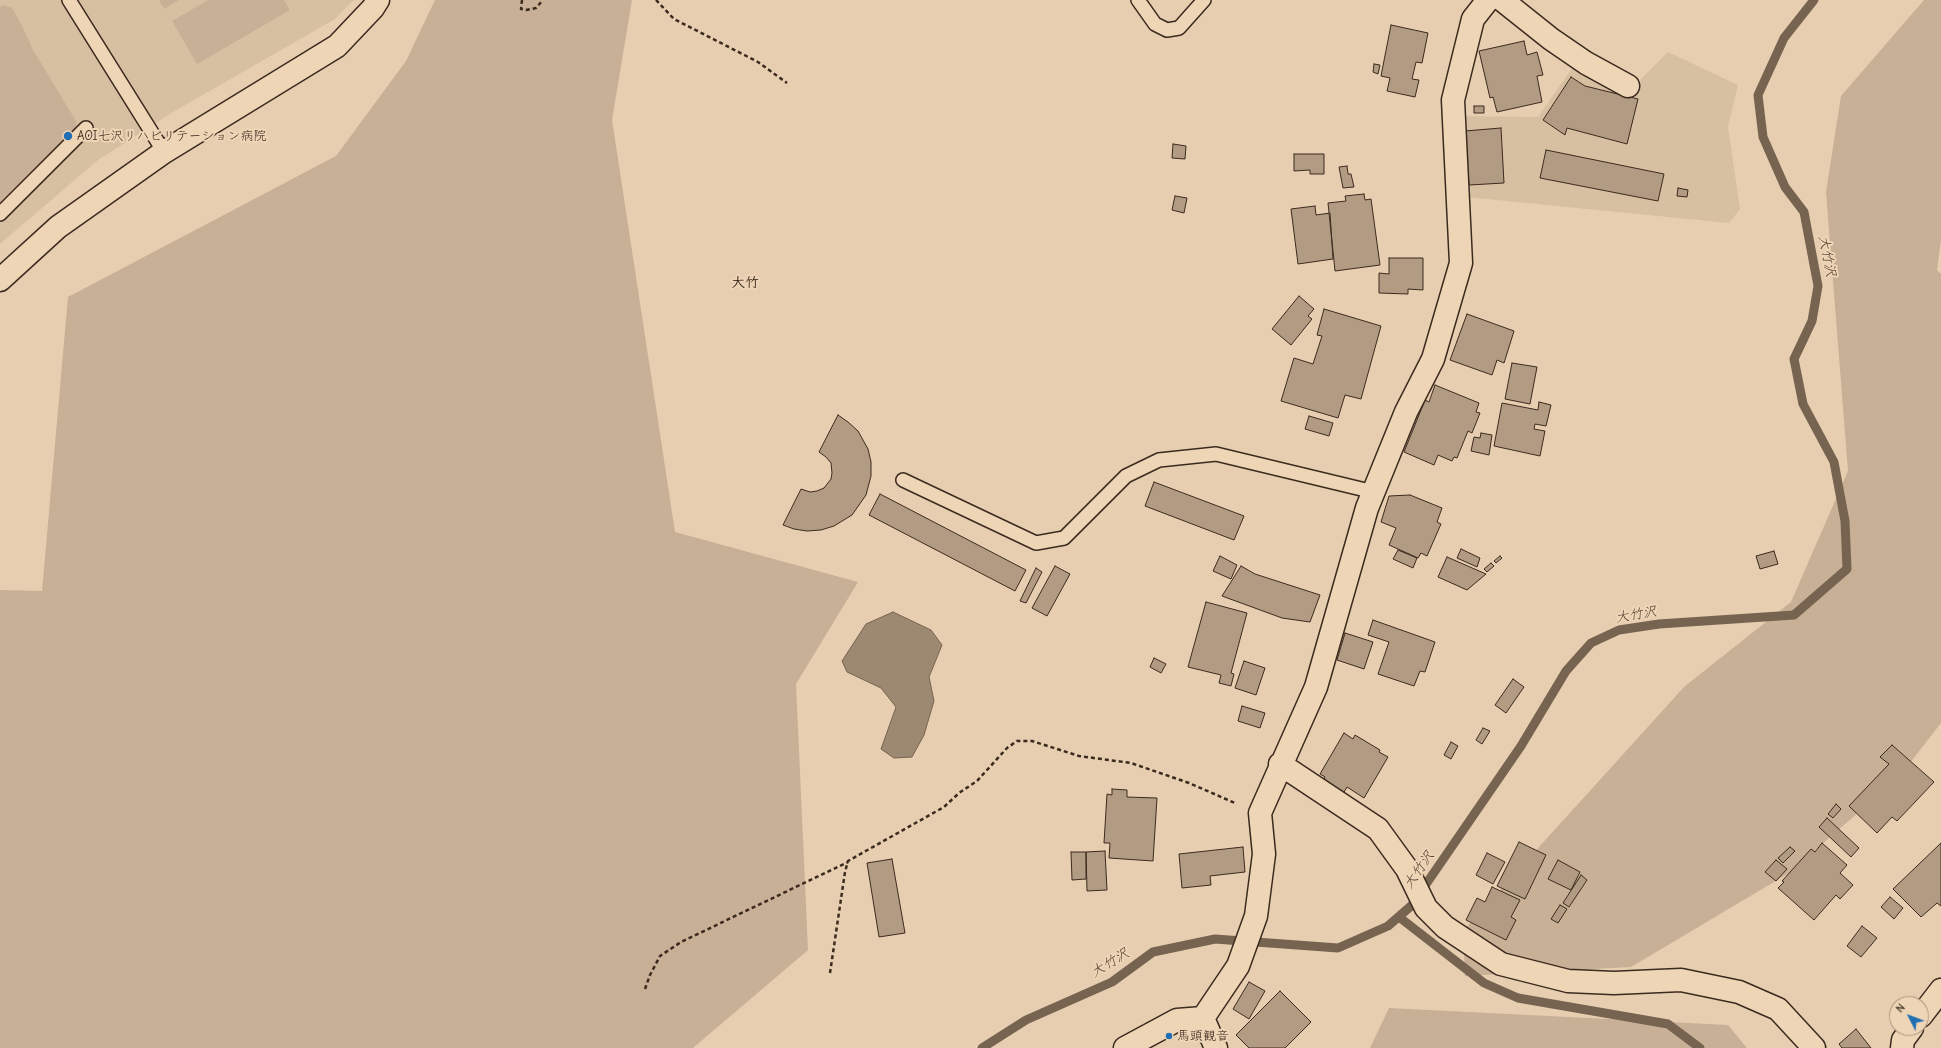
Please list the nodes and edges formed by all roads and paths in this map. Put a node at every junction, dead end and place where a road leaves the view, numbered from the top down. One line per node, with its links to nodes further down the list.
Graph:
1 (69, 0): 13 (lane)
2 (378, 0): 13 (street)
3 (522, 0): 4 (path)
4 (543, 0)
5 (656, 0): 10 (path)
6 (1138, 0): 7 (lane)
7 (1204, 0)
8 (1488, 0): 17 (street)
9 (1502, 0): 11 (street)
10 (787, 83)
11 (1628, 86)
12 (86, 128): 14 (lane)
13 (164, 152): 15 (street)
14 (0, 214)
15 (0, 280)
16 (904, 480): 17 (lane)
17 (1374, 492): 18 (street)
18 (1280, 764): 19 (street); 29 (street)
19 (1260, 813): 20 (path); 25 (street)
20 (848, 861): 21 (path); 22 (path)
21 (830, 973)
22 (645, 989)
23 (1941, 990): 24 (street)
24 (1929, 1006)
25 (1202, 1018): 27 (street); 28 (street)
26 (1905, 1036): 30 (street)
27 (1125, 1048)
28 (1216, 1048)
29 (1814, 1048)
30 (1902, 1048)

